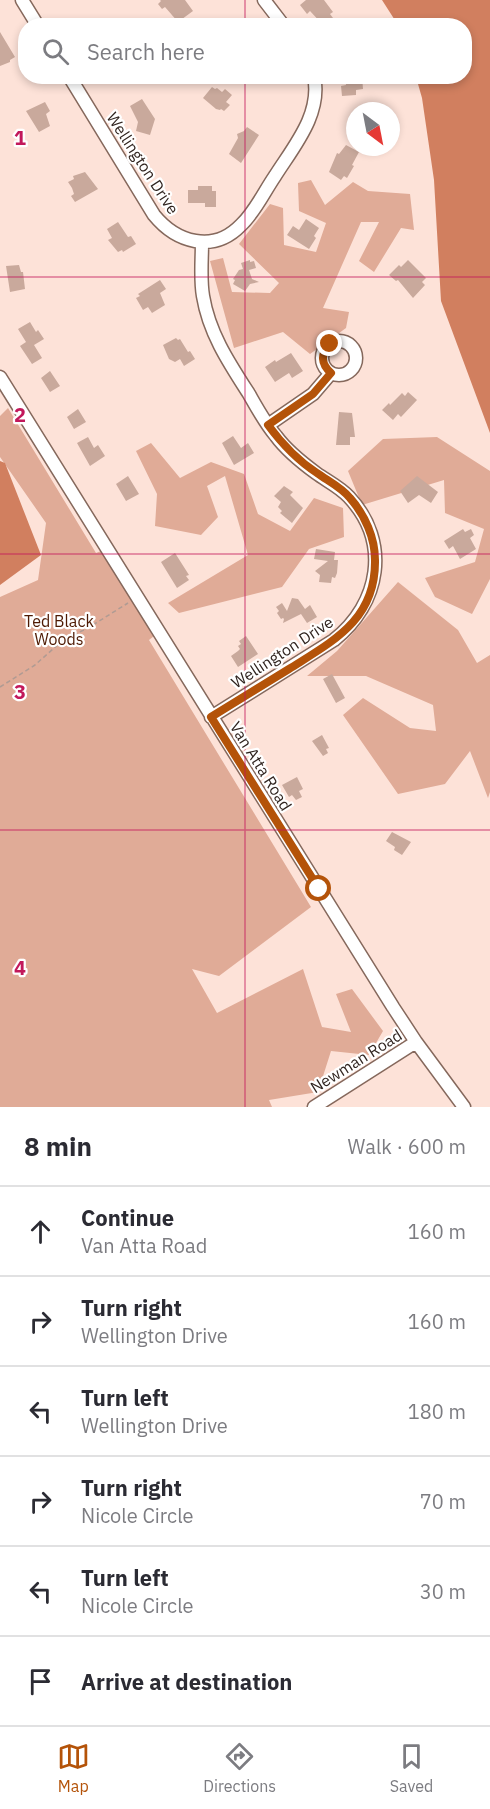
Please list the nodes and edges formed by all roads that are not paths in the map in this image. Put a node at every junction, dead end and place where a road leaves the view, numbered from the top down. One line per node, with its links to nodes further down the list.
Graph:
1 (22, 0): 3 (street)
2 (264, 0): 4 (street)
3 (33, 18)
4 (278, 18)
5 (74, 84): 7 (street, Wellington Drive)
6 (314, 84): 7 (street)
7 (202, 242): 10 (street, Wellington Drive)
8 (331, 373): 10 (street)
9 (0, 377): 11 (street, Van Atta Road)
10 (268, 425): 11 (street, Wellington Drive)
11 (211, 717): 12 (street, Van Atta Road)
12 (416, 1042): 13 (street, Newman Road); 14 (street, Van Atta Road)
13 (314, 1107)
14 (464, 1107)

